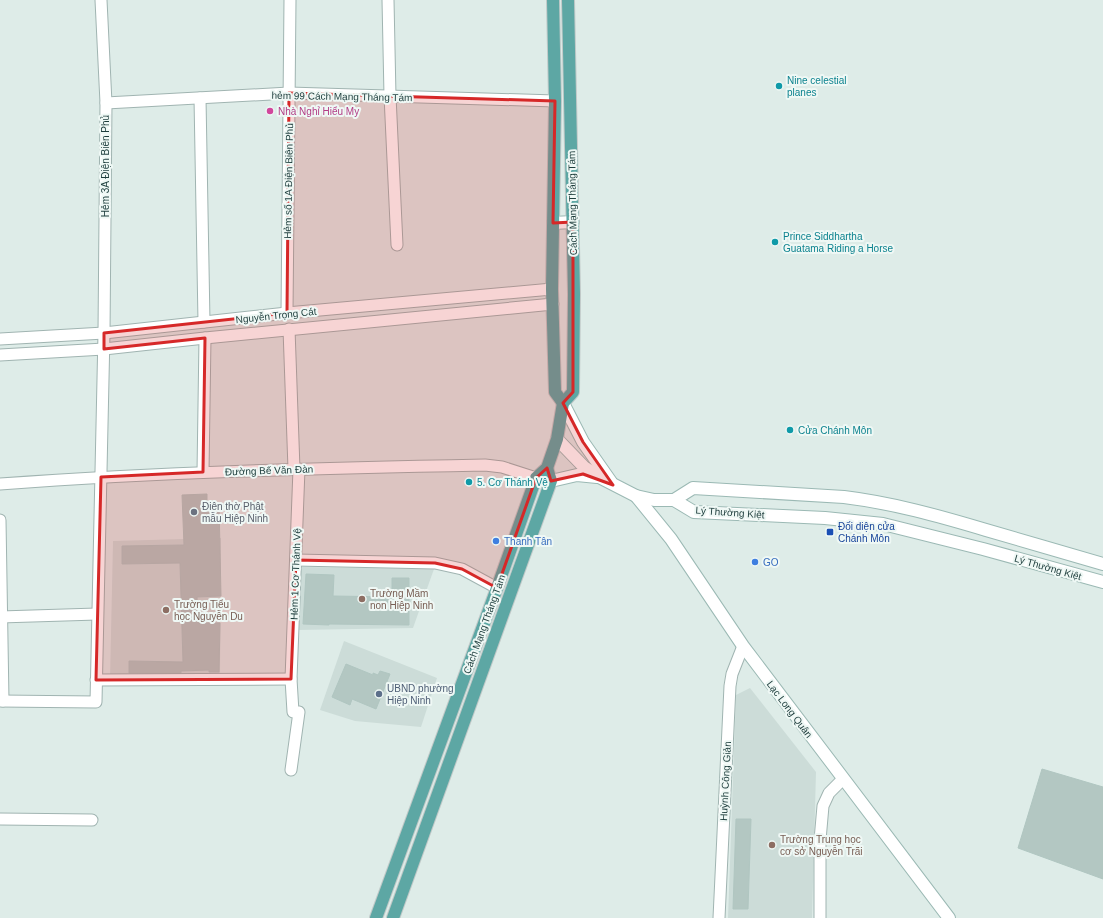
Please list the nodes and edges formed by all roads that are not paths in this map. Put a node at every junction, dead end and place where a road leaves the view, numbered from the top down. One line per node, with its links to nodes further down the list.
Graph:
1 (101, 0): 10 (street, Hẻm 3A Điện Biên Phủ)
2 (290, 0): 6 (street, Hẻm số 1A Điện Biên Phủ)
3 (388, 0): 7 (street)
4 (553, 0): 9 (main road, Cách Mạng Tháng Tám)
5 (568, 0): 11 (main road, Cách Mạng Tháng Tám)
6 (289, 93): 7 (street, hẻm 99 Cách Mạng Tháng Tám); 8 (street, hẻm 99 Cách Mạng Tháng Tám); 16 (street, Hẻm số 1A Điện Biên Phủ)
7 (390, 96): 9 (street, hẻm 99 Cách Mạng Tháng Tám); 13 (street)
8 (200, 98): 10 (street, hẻm 99 Cách Mạng Tháng Tám); 17 (street)
9 (555, 101): 12 (main road, Cách Mạng Tháng Tám)
10 (106, 103): 19 (street, Hẻm 3A Điện Biên Phủ)
11 (573, 222): 12 (main road); 14 (main road, Cách Mạng Tháng Tám)
12 (554, 223): 15 (main road, Cách Mạng Tháng Tám)
13 (397, 244)
14 (574, 294): 15 (main road); 24 (main road, Cách Mạng Tháng Tám)
15 (553, 296): 16 (street, Nguyễn Trọng Cát); 18 (street); 24 (main road, Cách Mạng Tháng Tám)
16 (287, 313): 17 (street, Nguyễn Trọng Cát)
17 (204, 322): 19 (street, Nguyễn Trọng Cát)
18 (289, 329): 20 (street); 27 (street, Hẻm 1 Cơ Thánh Vệ)
19 (104, 333): 21 (street, Nguyễn Trọng Cát); 22 (street, Hẻm 3A Điện Biên Phủ)
20 (205, 338): 22 (street); 28 (street)
21 (0, 339)
22 (104, 349): 23 (street); 29 (street, Hẻm 3A Điện Biên Phủ)
23 (0, 355)
24 (563, 403): 25 (main road, Cách Mạng Tháng Tám); 34 (main road, Lạc Long Quân)
25 (557, 439): 26 (main road, Cách Mạng Tháng Tám); 30 (main road, Lạc Long Quân)
26 (547, 468): 31 (main road, Cách Mạng Tháng Tám); 32 (main road)
27 (297, 469): 28 (street, Đường Bế Văn Đàn); 31 (street, Đường Bế Văn Đàn); 38 (street, Hẻm 1 Cơ Thánh Vệ)
28 (203, 472): 29 (street, Đường Bế Văn Đàn)
29 (101, 477): 33 (street, Đường Bế Văn Đàn); 42 (street, Hẻm 3A Điện Biên Phủ)
30 (599, 477): 32 (main road); 34 (main road, Lạc Long Quân)
31 (536, 478): 41 (main road, Cách Mạng Tháng Tám)
32 (551, 481): 53 (main road, Cách Mạng Tháng Tám)
33 (0, 484)
34 (613, 485): 35 (main road, Lạc Long Quân)
35 (636, 496): 36 (main road, Lạc Long Quân); 44 (main road, Lạc Long Quân)
36 (674, 500): 39 (main road, Lý Thường Kiệt); 40 (main road, Lý Thường Kiệt)
37 (0, 520): 43 (street)
38 (296, 560): 41 (street); 45 (street, Hẻm 1 Cơ Thánh Vệ)
39 (1103, 564)
40 (1103, 582)
41 (497, 588): 52 (main road, Cách Mạng Tháng Tám)
42 (97, 614): 43 (street); 46 (street, Hẻm 3A Điện Biên Phủ)
43 (1, 617): 47 (street)
44 (743, 646): 49 (main road, Lạc Long Quân); 54 (street, Huỳnh Công Giản)
45 (291, 679): 46 (street); 48 (street, Hẻm 1 Cơ Thánh Vệ)
46 (96, 680): 47 (street, Hẻm 3A Điện Biên Phủ)
47 (1, 701)
48 (291, 770)
49 (843, 779): 55 (street); 56 (main road, Lạc Long Quân)
50 (0, 819): 51 (street)
51 (92, 820)
52 (376, 918)
53 (392, 918)
54 (719, 918)
55 (820, 918)
56 (949, 918)

